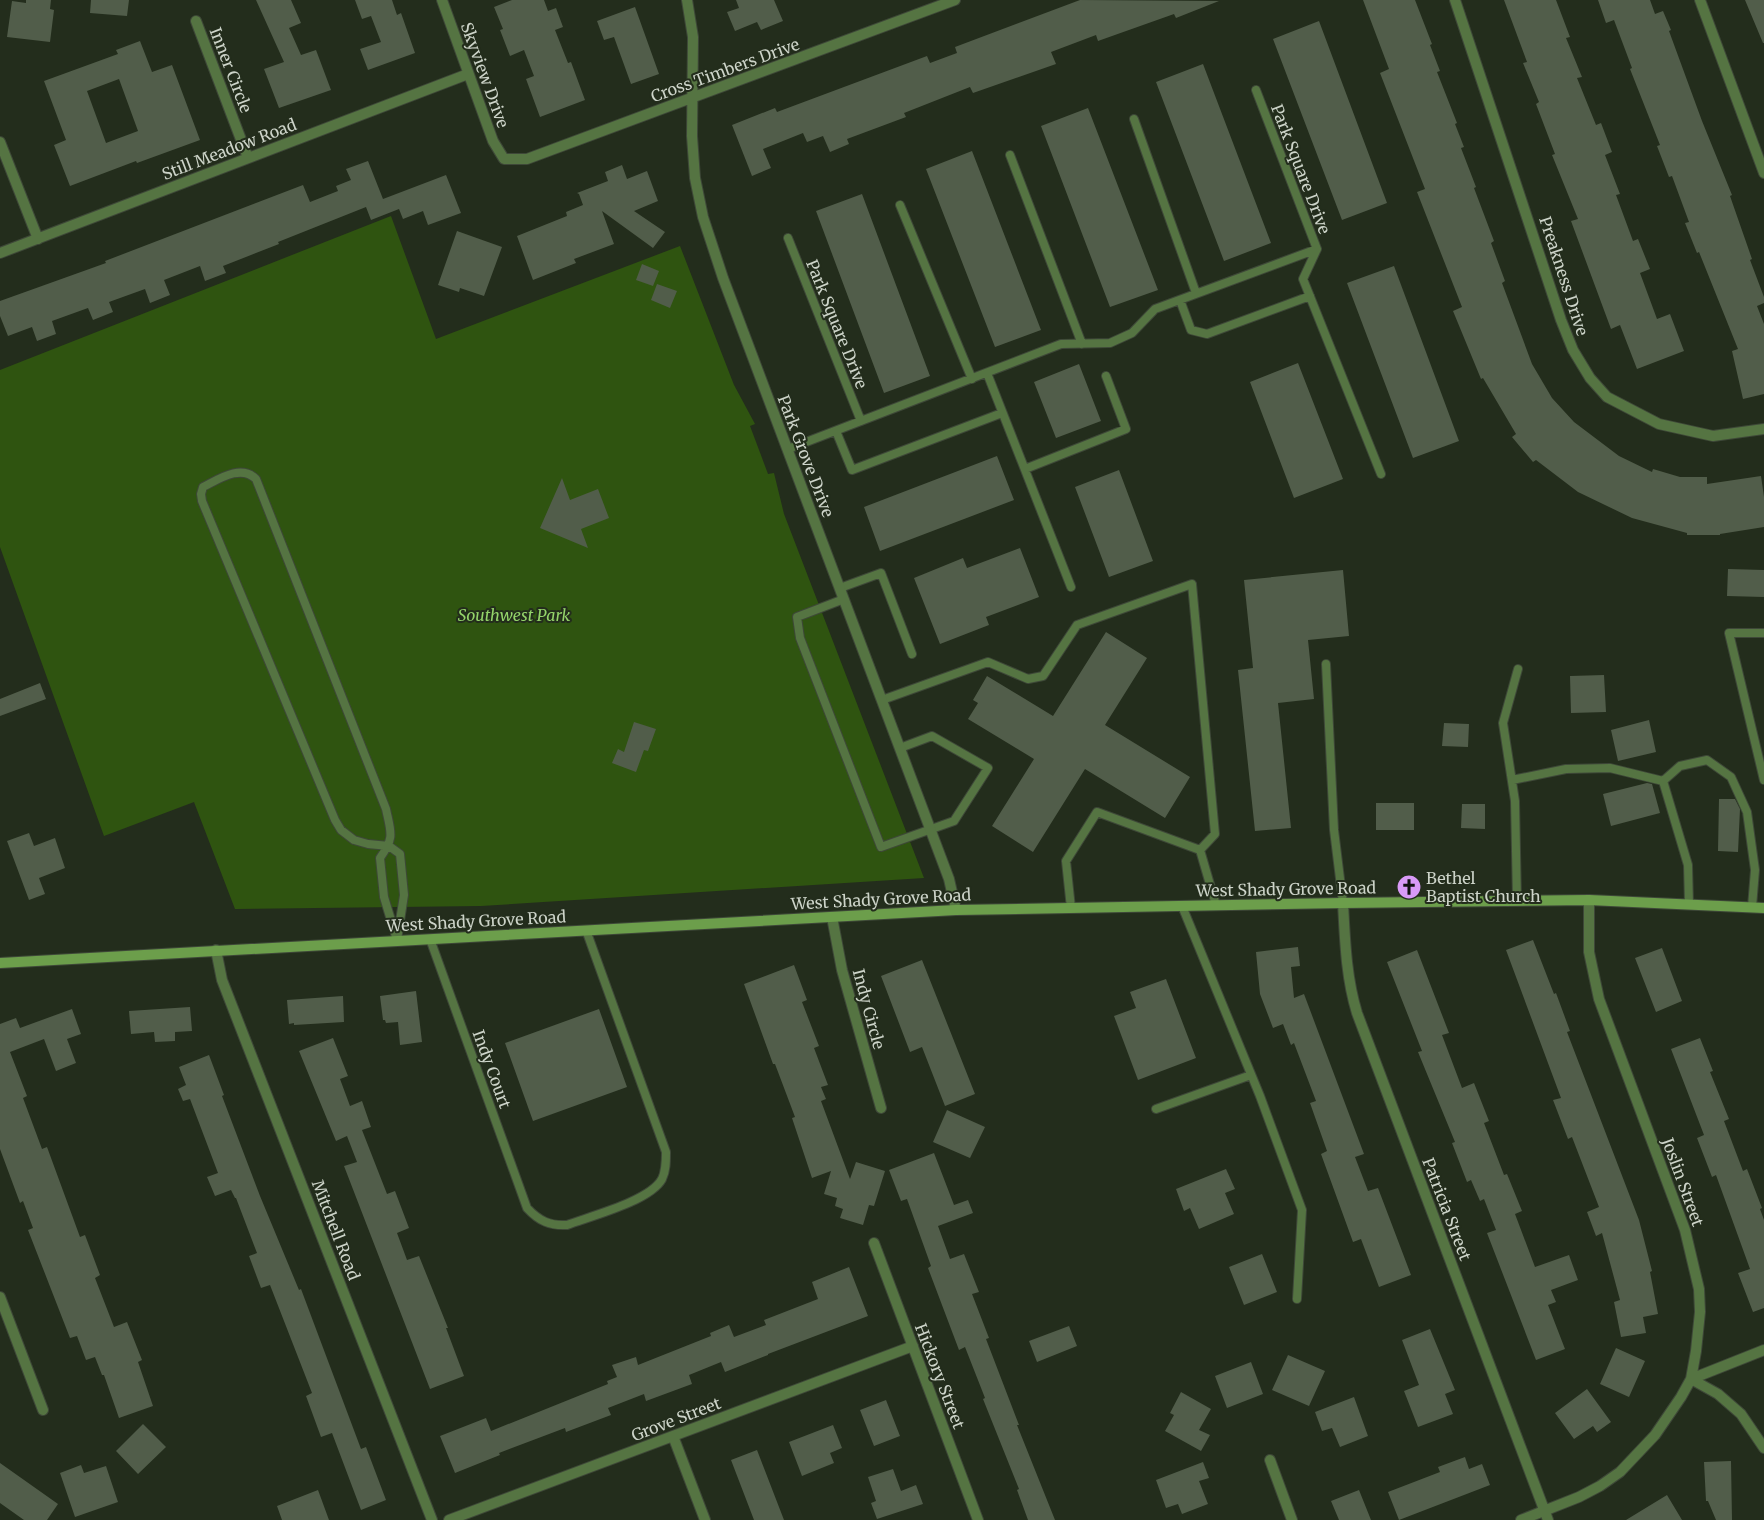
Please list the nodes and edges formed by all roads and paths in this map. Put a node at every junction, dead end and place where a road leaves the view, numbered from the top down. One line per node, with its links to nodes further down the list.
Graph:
1 (442, 0): 7 (street, Skyview Drive)
2 (687, 0): 9 (street, Park Grove Drive)
3 (954, 0): 9 (street, Cross Timbers Drive)
4 (1456, 0): 30 (street, Preakness Drive)
5 (1700, 0): 15 (street)
6 (196, 21): 13 (street, Inner Circle)
7 (468, 74): 13 (street, Still Meadow Road); 14 (street, Skyview Drive)
8 (1256, 90): 19 (lane, Park Square Drive)
9 (693, 98): 14 (street, Cross Timbers Drive); 32 (street, Park Grove Drive)
10 (1134, 119): 21 (lane)
11 (0, 142): 18 (street)
12 (1010, 155): 24 (lane)
13 (248, 158): 18 (street, Still Meadow Road)
14 (504, 159)
15 (1764, 172)
16 (900, 205): 27 (lane)
17 (788, 238): 29 (lane, Park Square Drive)
18 (38, 239): 20 (street, Still Meadow Road)
19 (1317, 249): 21 (lane, Park Square Drive); 22 (lane)
20 (0, 253)
21 (1196, 293): 23 (lane, Park Square Drive)
22 (1310, 296): 23 (lane); 34 (lane)
23 (1180, 300): 24 (lane, Park Square Drive)
24 (1082, 344): 25 (lane, Park Square Drive)
25 (987, 373): 27 (lane, Park Square Drive); 28 (lane)
26 (1106, 376): 33 (lane)
27 (972, 379): 29 (lane, Park Square Drive)
28 (1002, 413): 31 (lane); 33 (lane)
29 (861, 421): 31 (lane, Park Square Drive)
30 (1764, 429)
31 (836, 431): 32 (lane, Park Square Drive)
32 (788, 449): 36 (street, Park Grove Drive)
33 (1025, 469): 35 (lane)
34 (1381, 474)
35 (1071, 587)
36 (840, 588): 37 (street, Park Grove Drive); 39 (lane)
37 (844, 599): 42 (street, Park Grove Drive); 47 (lane)
38 (1764, 633): 44 (lane)
39 (912, 654)
40 (1326, 664): 52 (lane)
41 (1518, 668): 45 (lane)
42 (882, 700): 43 (street, Park Grove Drive); 49 (lane)
43 (900, 748): 47 (street, Park Grove Drive); 47 (lane)
44 (1763, 776)
45 (1512, 780): 46 (lane); 51 (lane)
46 (1663, 781): 53 (lane); 56 (lane)
47 (930, 829): 59 (street, Park Grove Drive)
48 (389, 846): 48 (lane); 63 (lane); 63 (lane)
49 (1200, 850): 54 (lane); 57 (lane)
50 (1589, 900): 51 (main road, West Shady Grove Road); 53 (main road, West Shady Grove Road); 74 (street, Joslin Street)
51 (1517, 901): 52 (main road, West Shady Grove Road)
52 (1343, 903): 54 (main road, West Shady Grove Road); 79 (street, Patricia Street)
53 (1690, 904): 56 (main road, West Shady Grove Road)
54 (1216, 905): 55 (main road, West Shady Grove Road)
55 (1182, 906): 57 (main road, West Shady Grove Road); 66 (lane)
56 (1752, 907): 58 (main road, West Shady Grove Road)
57 (1072, 908): 59 (main road, West Shady Grove Road)
58 (1764, 908)
59 (956, 910): 60 (main road, West Shady Grove Road)
60 (832, 916): 61 (main road, West Shady Grove Road); 67 (street, Indy Circle)
61 (586, 930): 62 (main road, West Shady Grove Road); 62 (lane, Indy Court)
62 (430, 939): 63 (main road, West Shady Grove Road)
63 (398, 940): 64 (main road, West Shady Grove Road)
64 (216, 950): 65 (main road, West Shady Grove Road); 80 (street, Mitchell Road)
65 (0, 963)
66 (1251, 1075): 68 (lane); 71 (lane)
67 (881, 1108)
68 (1156, 1108)
69 (874, 1243): 72 (street, Hickory Street)
70 (0, 1297): 75 (street)
71 (1296, 1299)
72 (913, 1346): 76 (street, Grove Street); 83 (street, Hickory Street)
73 (1764, 1350): 74 (street)
74 (1691, 1379): 77 (street); 79 (street, Joslin Street)
75 (43, 1410)
76 (673, 1436): 81 (street, Grove Street); 82 (street)
77 (1764, 1448)
78 (1270, 1460): 84 (street)
79 (1546, 1516): 85 (street, Joslin Street)
80 (432, 1520)
81 (449, 1520)
82 (705, 1520)
83 (978, 1520)
84 (1292, 1520)
85 (1521, 1520)

